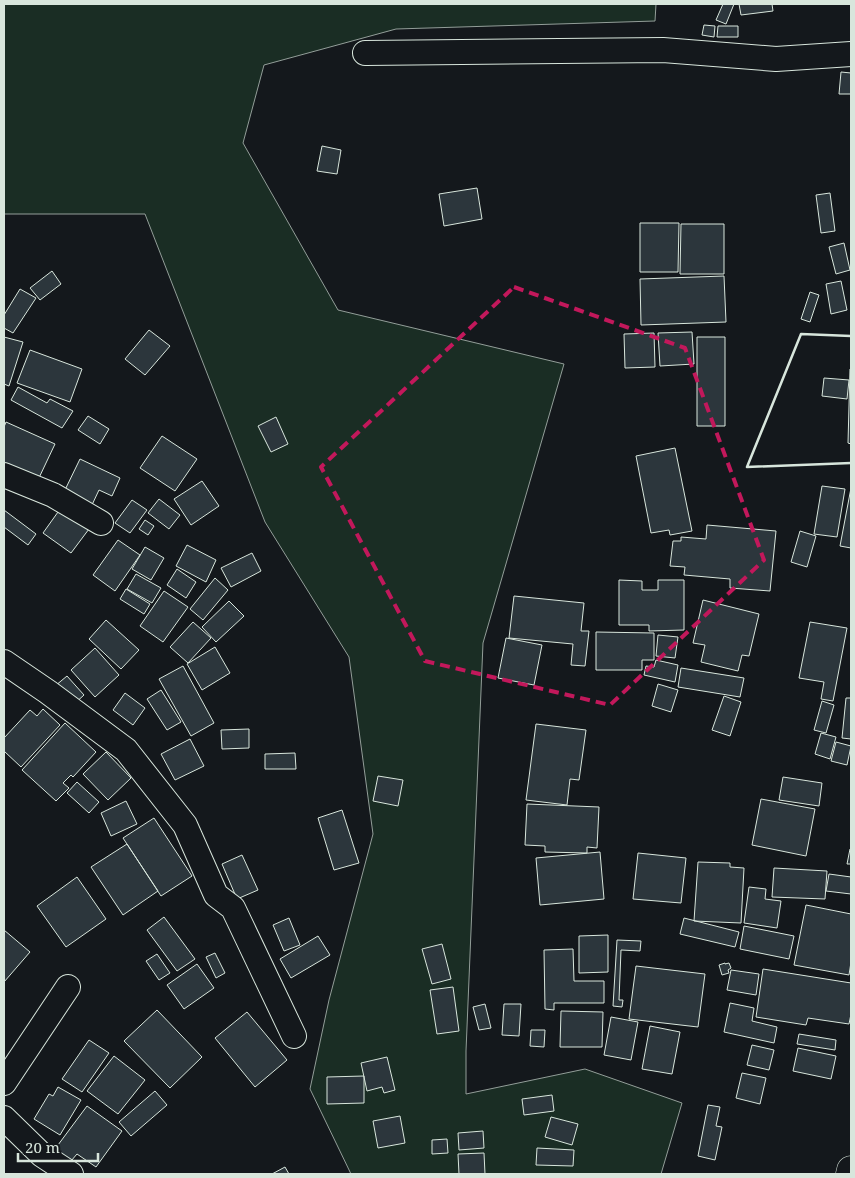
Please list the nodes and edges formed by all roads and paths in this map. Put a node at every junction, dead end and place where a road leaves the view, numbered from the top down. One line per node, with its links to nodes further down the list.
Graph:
1 (365, 53): 2 (street)
2 (851, 54)
3 (4, 475): 4 (street)
4 (100, 523)
5 (4, 662): 7 (street)
6 (68, 987): 8 (street)
7 (294, 1036)
8 (4, 1083)
9 (4, 1118): 11 (street)
10 (851, 1170): 12 (highway)
11 (71, 1174)
12 (850, 1174)

